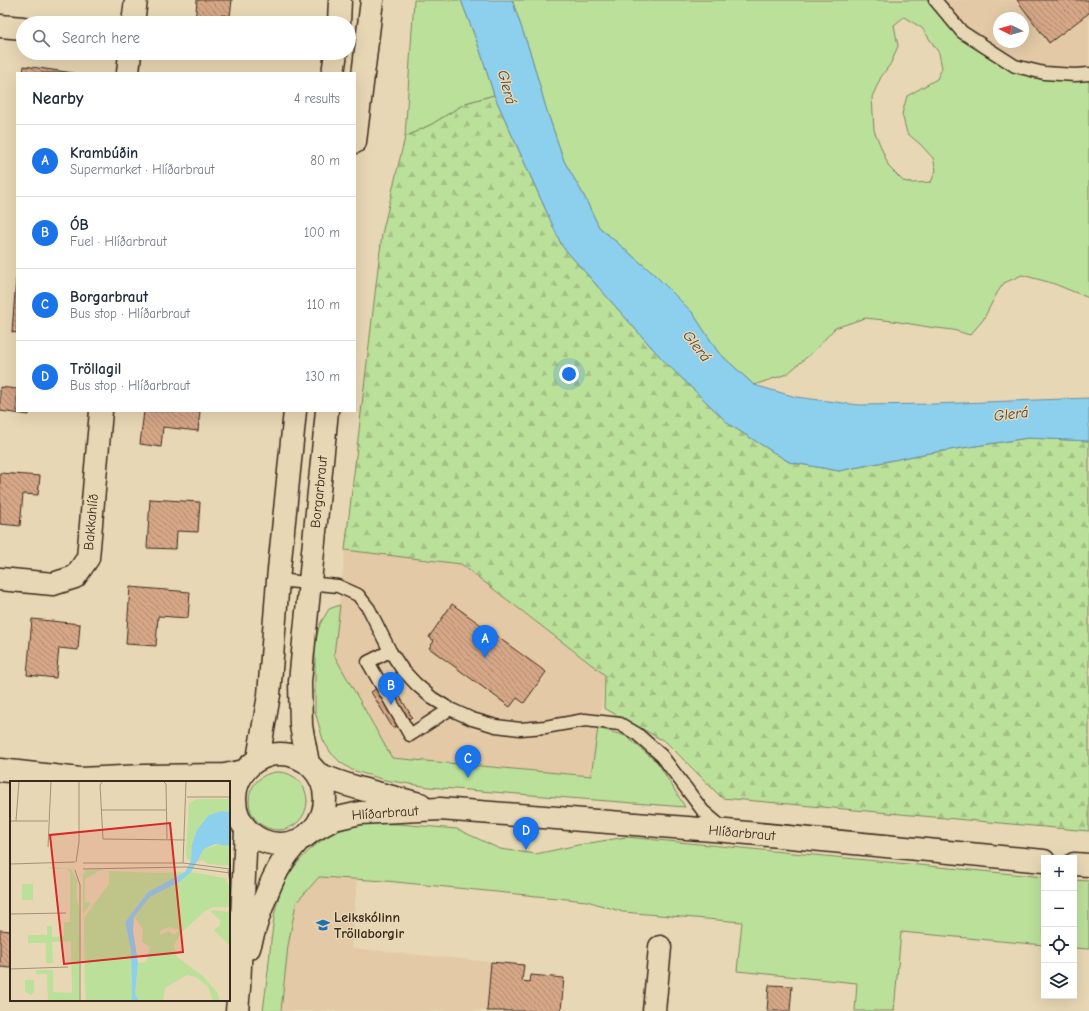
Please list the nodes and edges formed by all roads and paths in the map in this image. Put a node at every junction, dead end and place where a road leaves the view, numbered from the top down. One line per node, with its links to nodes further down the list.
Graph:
1 (136, 0): 5 (street)
2 (340, 0): 6 (street)
3 (372, 0): 14 (street)
4 (935, 0): 13 (lane)
5 (134, 16)
6 (339, 16)
7 (0, 26): 8 (street)
8 (16, 27)
9 (129, 60): 11 (street)
10 (335, 60): 12 (street)
11 (128, 72)
12 (333, 72)
13 (1089, 74)
14 (356, 134)
15 (101, 412): 18 (street, Bakkahlíð)
16 (295, 412): 19 (street)
17 (327, 412): 20 (street, Borgarbraut)
18 (0, 580)
19 (278, 580): 20 (lane); 23 (street)
20 (310, 583): 21 (lane); 24 (street, Borgarbraut)
21 (390, 651): 22 (lane); 22 (lane)
22 (450, 709): 29 (lane)
23 (251, 765): 24 (street); 26 (street); 28 (street)
24 (313, 769): 27 (street, Hlíðarbraut); 30 (street)
25 (0, 770): 26 (street)
26 (87, 780)
27 (440, 810): 29 (street, Hlíðarbraut); 30 (street, Hlíðarbraut)
28 (238, 822): 30 (street); 35 (street)
29 (726, 832): 31 (street, Hlíðarbraut)
30 (304, 836): 35 (street)
31 (1041, 861)
32 (1077, 864): 33 (street)
33 (1089, 865)
34 (660, 947): 37 (street)
35 (239, 988): 36 (street)
36 (237, 1011)
37 (654, 1011)

